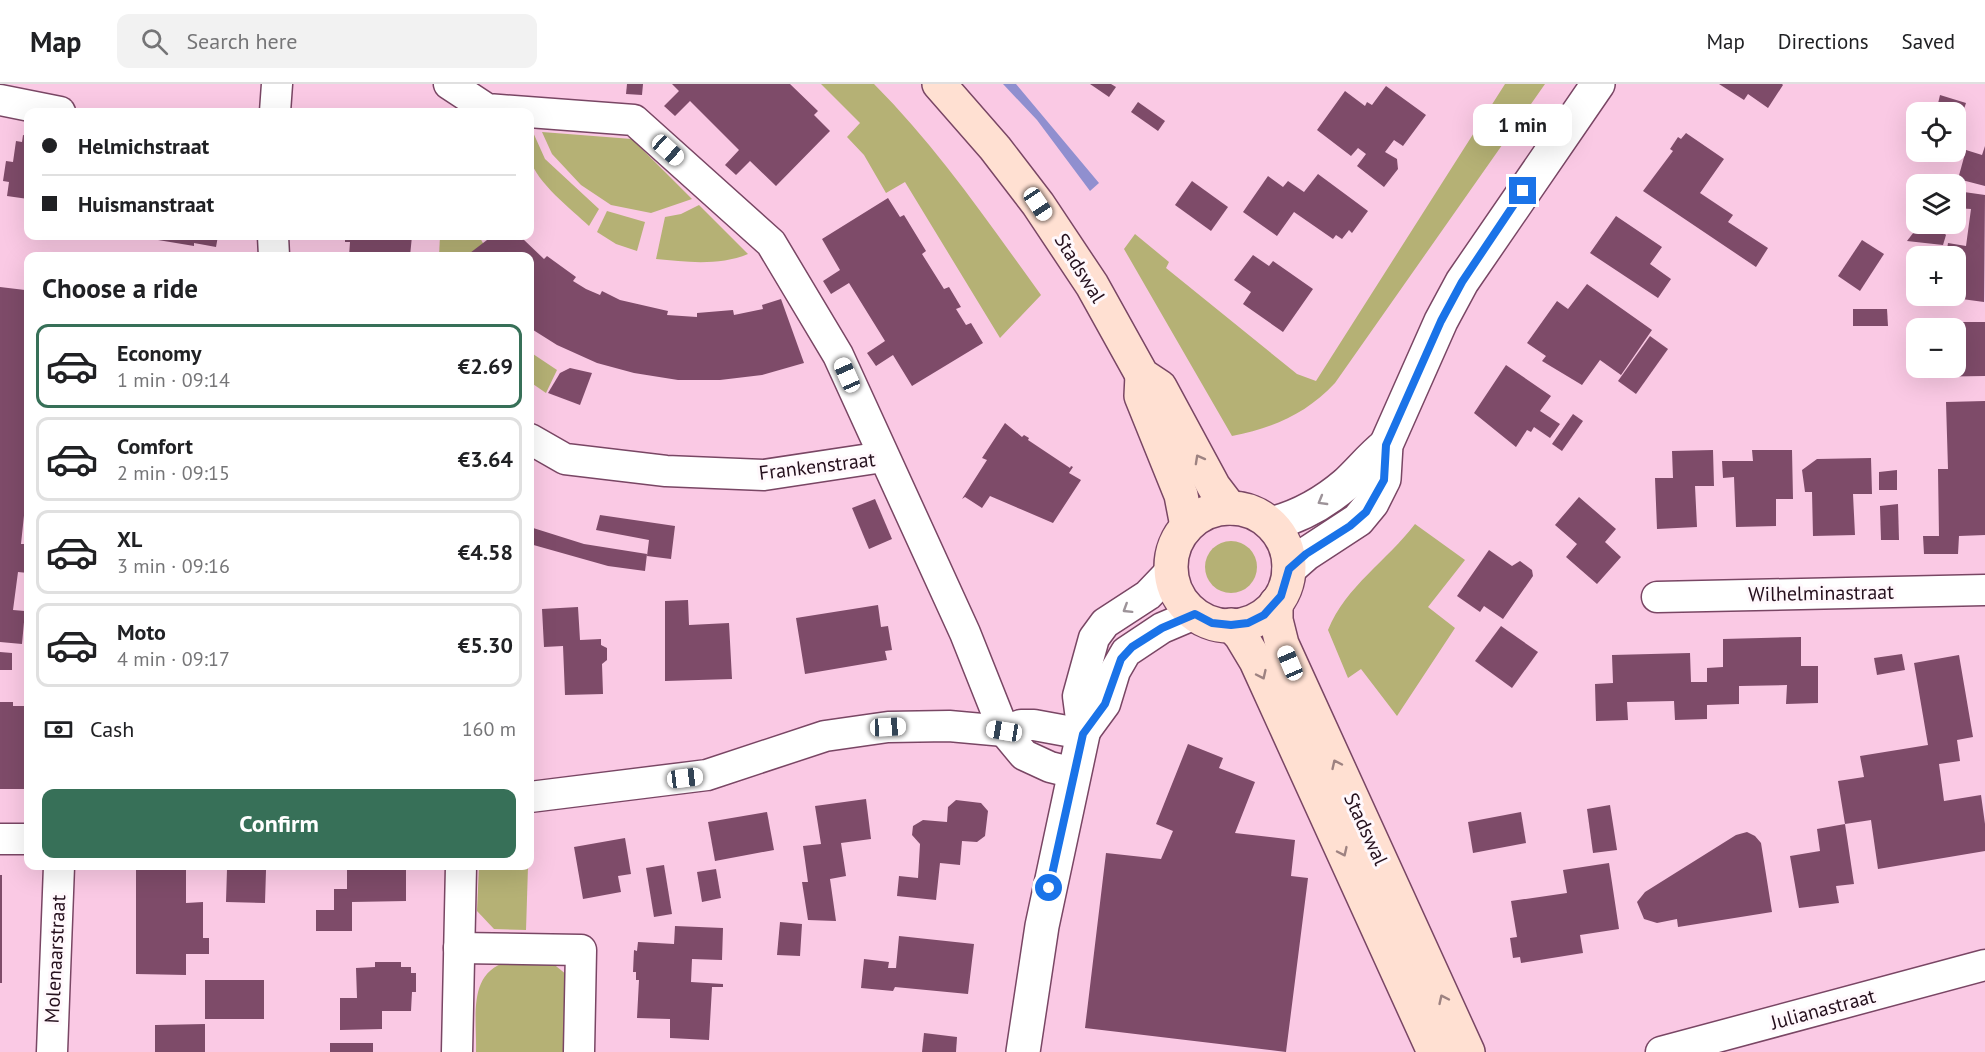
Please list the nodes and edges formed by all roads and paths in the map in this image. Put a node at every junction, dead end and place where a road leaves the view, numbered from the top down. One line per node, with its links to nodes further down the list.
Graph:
1 (277, 84): 7 (street)
2 (449, 84): 8 (street)
3 (939, 84): 10 (main road, Stadswal)
4 (1598, 84): 12 (street)
5 (0, 100): 6 (street)
6 (40, 108)
7 (275, 108)
8 (485, 108)
9 (534, 113): 13 (street)
10 (1142, 375): 14 (main road, Stadswal, one-way to 10); 16 (main road, Stadswal)
11 (534, 442): 13 (street, Frankenstraat)
12 (1386, 445): 15 (street, one-way to 15); 17 (street)
13 (883, 457): 24 (street, Frankenstraat)
14 (1230, 508): 15 (main road); 16 (main road)
15 (1271, 524): 17 (main road)
16 (1187, 526): 18 (main road)
17 (1289, 569): 21 (main road)
18 (1171, 571): 22 (main road); 25 (street, one-way to 25)
19 (1985, 590): 20 (street, Wilhelminastraat)
20 (1657, 597)
21 (1276, 603): 23 (main road); 39 (main road, Stadswal, one-way to 21)
22 (1195, 614): 23 (main road); 25 (street)
23 (1231, 625): 38 (main road, Stadswal, one-way to 38)
24 (1004, 731): 25 (street); 26 (street, Frankenstraat); 27 (street)
25 (1083, 734): 26 (street)
26 (1074, 773): 37 (street)
27 (534, 796)
28 (0, 839): 29 (street)
29 (24, 839)
30 (59, 870): 34 (street, Molenaarstraat)
31 (461, 870): 32 (street)
32 (459, 948): 35 (street); 36 (street)
33 (1985, 965): 40 (street, Julianastraat)
34 (52, 1052)
35 (457, 1052)
36 (579, 1052)
37 (1023, 1052)
38 (1434, 1052)
39 (1468, 1052)
40 (1661, 1052)

